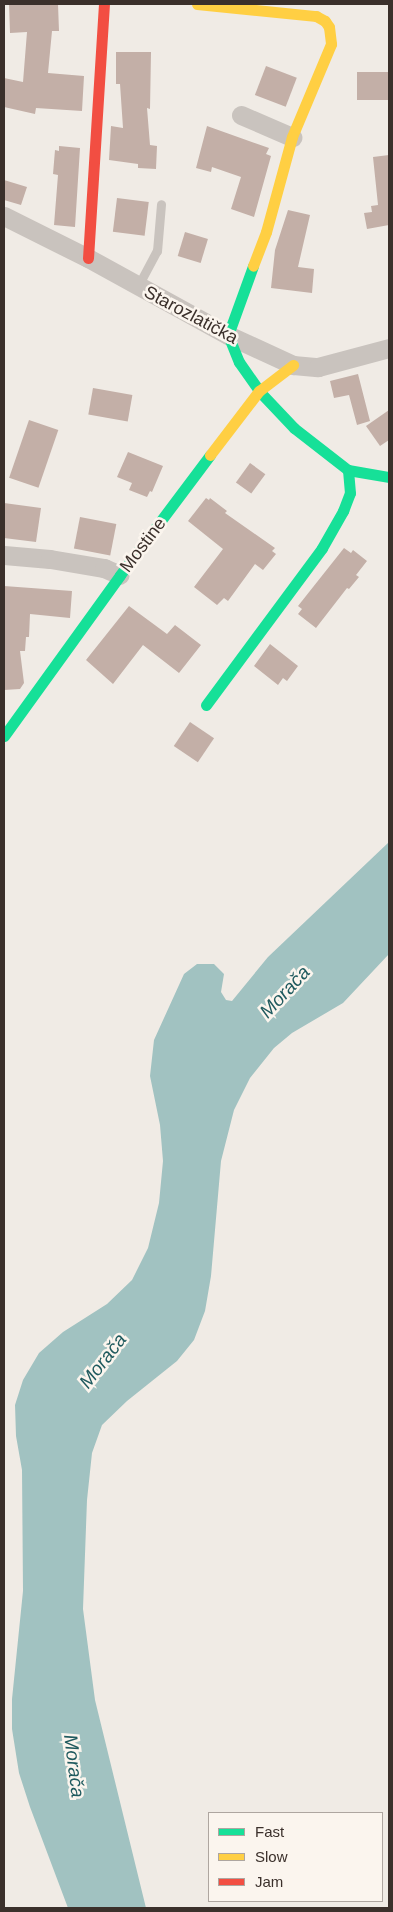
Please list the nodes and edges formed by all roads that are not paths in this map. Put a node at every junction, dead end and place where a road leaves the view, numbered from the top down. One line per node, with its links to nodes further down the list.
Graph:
1 (104, 4): 7 (street)
2 (197, 4): 4 (street)
3 (241, 116): 4 (street)
4 (292, 137): 9 (street)
5 (161, 204): 8 (lane)
6 (4, 216): 7 (street, Starozlatička)
7 (88, 258): 8 (street, Starozlatička)
8 (138, 286): 9 (street, Starozlatička)
9 (228, 335): 11 (street, Starozlatička); 12 (street)
10 (389, 348): 11 (street, Starozlatička)
11 (293, 365): 12 (street, Mostine)
12 (259, 391): 13 (street); 16 (street, Mostine)
13 (348, 470): 14 (street); 17 (street)
14 (389, 477)
15 (4, 555): 16 (street)
16 (120, 575): 18 (street, Mostine)
17 (206, 706)
18 (4, 736)

